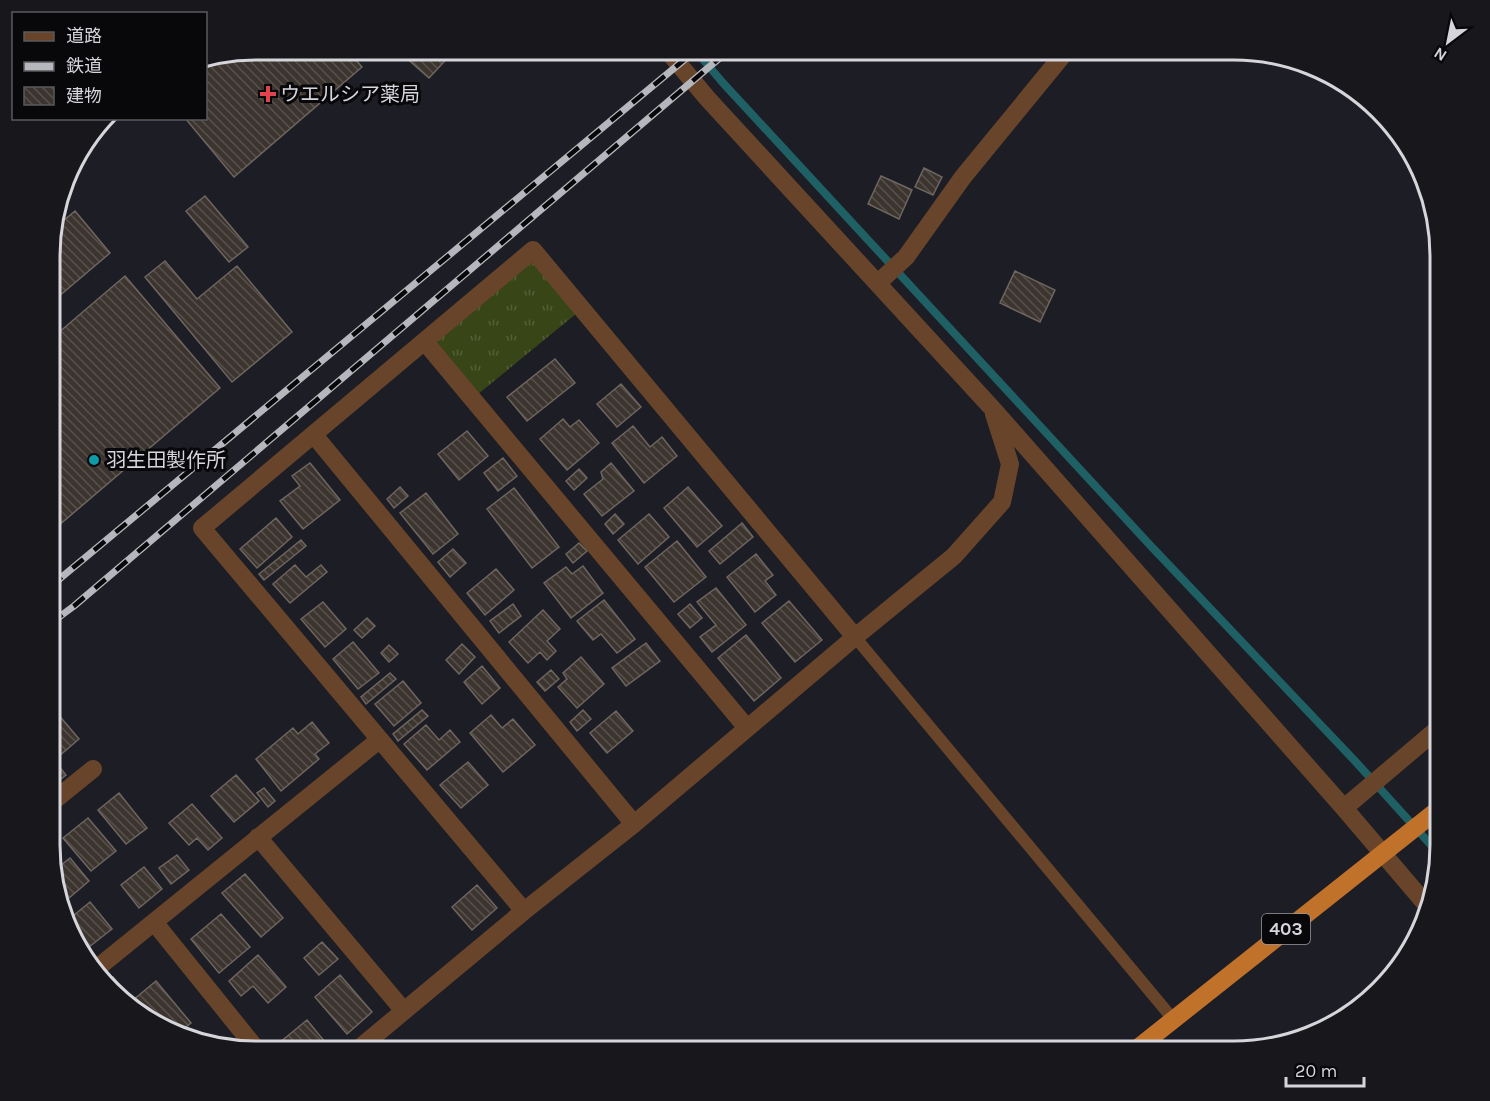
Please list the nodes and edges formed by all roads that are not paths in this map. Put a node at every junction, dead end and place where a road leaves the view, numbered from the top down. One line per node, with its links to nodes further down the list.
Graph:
1 (675, 60): 3 (street)
2 (1059, 60): 3 (street)
3 (878, 283): 5 (street)
4 (425, 342): 6 (street); 7 (street); 8 (street)
5 (991, 407): 7 (street); 13 (street)
6 (314, 435): 10 (street); 15 (street)
7 (855, 637): 8 (street); 23 (lane)
8 (747, 728): 15 (street)
9 (1430, 735): 13 (street)
10 (379, 740): 16 (street); 19 (street)
11 (93, 768): 12 (street)
12 (60, 796)
13 (1344, 808): 17 (street)
14 (1430, 816): 17 (highway, 403)
15 (634, 824): 19 (street)
16 (258, 837): 20 (street); 22 (street)
17 (1382, 852): 18 (street); 23 (highway, 403)
18 (1422, 900)
19 (524, 911): 22 (street)
20 (154, 922): 21 (street); 24 (street)
21 (101, 965)
22 (404, 1011): 25 (street)
23 (1173, 1019): 26 (highway, 403)
24 (250, 1041)
25 (368, 1041)
26 (1147, 1041)

